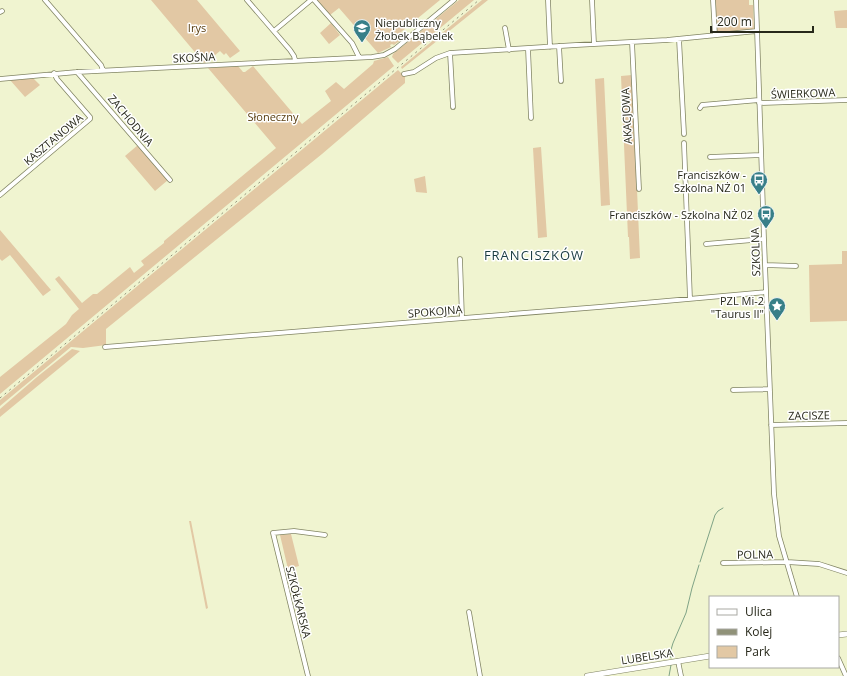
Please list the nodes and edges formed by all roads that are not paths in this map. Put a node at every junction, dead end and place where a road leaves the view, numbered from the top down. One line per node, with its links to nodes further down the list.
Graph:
1 (46, 0): 24 (street)
2 (311, 0): 11 (street)
3 (314, 0): 22 (street)
4 (454, 0): 22 (street, SKOŚNA)
5 (548, 0): 18 (street)
6 (592, 0): 16 (street)
7 (713, 0): 13 (street)
8 (756, 0): 12 (street, SZKOLNA)
9 (249, 1): 11 (street)
10 (506, 28): 20 (street)
11 (274, 31): 23 (street)
12 (757, 31): 13 (street); 31 (street, SZKOLNA)
13 (715, 36): 14 (street)
14 (678, 39): 15 (street); 35 (street)
15 (632, 42): 16 (street); 40 (street, AKACJOWA)
16 (594, 44): 17 (street)
17 (559, 46): 18 (street); 29 (street)
18 (550, 47): 19 (street)
19 (528, 49): 20 (street); 34 (street)
20 (509, 50): 21 (street)
21 (450, 54): 27 (street); 32 (street)
22 (359, 57): 23 (street, SKOŚNA)
23 (295, 60): 24 (street, SKOŚNA)
24 (103, 70): 25 (street, SKOŚNA)
25 (77, 72): 26 (street, SKOŚNA); 39 (street, ZACHODNIA)
26 (54, 73): 28 (street, SKOŚNA); 41 (street, KASZTANOWA)
27 (404, 74)
28 (0, 79)
29 (561, 81)
30 (847, 100): 31 (street, ŚWIERKOWA)
31 (759, 102): 33 (street, ŚWIERKOWA); 37 (street, SZKOLNA)
32 (453, 107)
33 (700, 108)
34 (531, 118)
35 (684, 134)
36 (684, 143): 48 (street)
37 (761, 155): 38 (street); 42 (street, SZKOLNA)
38 (710, 157)
39 (170, 180)
40 (639, 189)
41 (0, 196)
42 (764, 239): 43 (street); 45 (street, SZKOLNA)
43 (706, 244)
44 (460, 259): 49 (street)
45 (764, 266): 46 (street); 47 (street, SZKOLNA)
46 (796, 266)
47 (766, 292): 48 (street, SPOKOJNA); 51 (street, SZKOLNA)
48 (690, 299): 49 (street, SPOKOJNA)
49 (462, 318): 50 (street, SPOKOJNA)
50 (105, 347)
51 (770, 389): 52 (street); 54 (street, SZKOLNA)
52 (734, 390)
53 (847, 423): 54 (street, ZACISZE)
54 (771, 425): 56 (street, SZKOLNA)
55 (326, 535): 64 (street, SZKÓŁKARSKA)
56 (787, 562): 57 (street, POLNA); 58 (street, POLNA); 59 (street, SZKOLNA)
57 (723, 563)
58 (847, 573)
59 (797, 596)
60 (469, 612): 65 (street)
61 (709, 656): 63 (main road, LUBELSKA)
62 (839, 660): 68 (street)
63 (678, 661): 66 (main road, LUBELSKA); 67 (street)
64 (308, 676)
65 (480, 676)
66 (587, 676)
67 (681, 676)
68 (846, 676)

